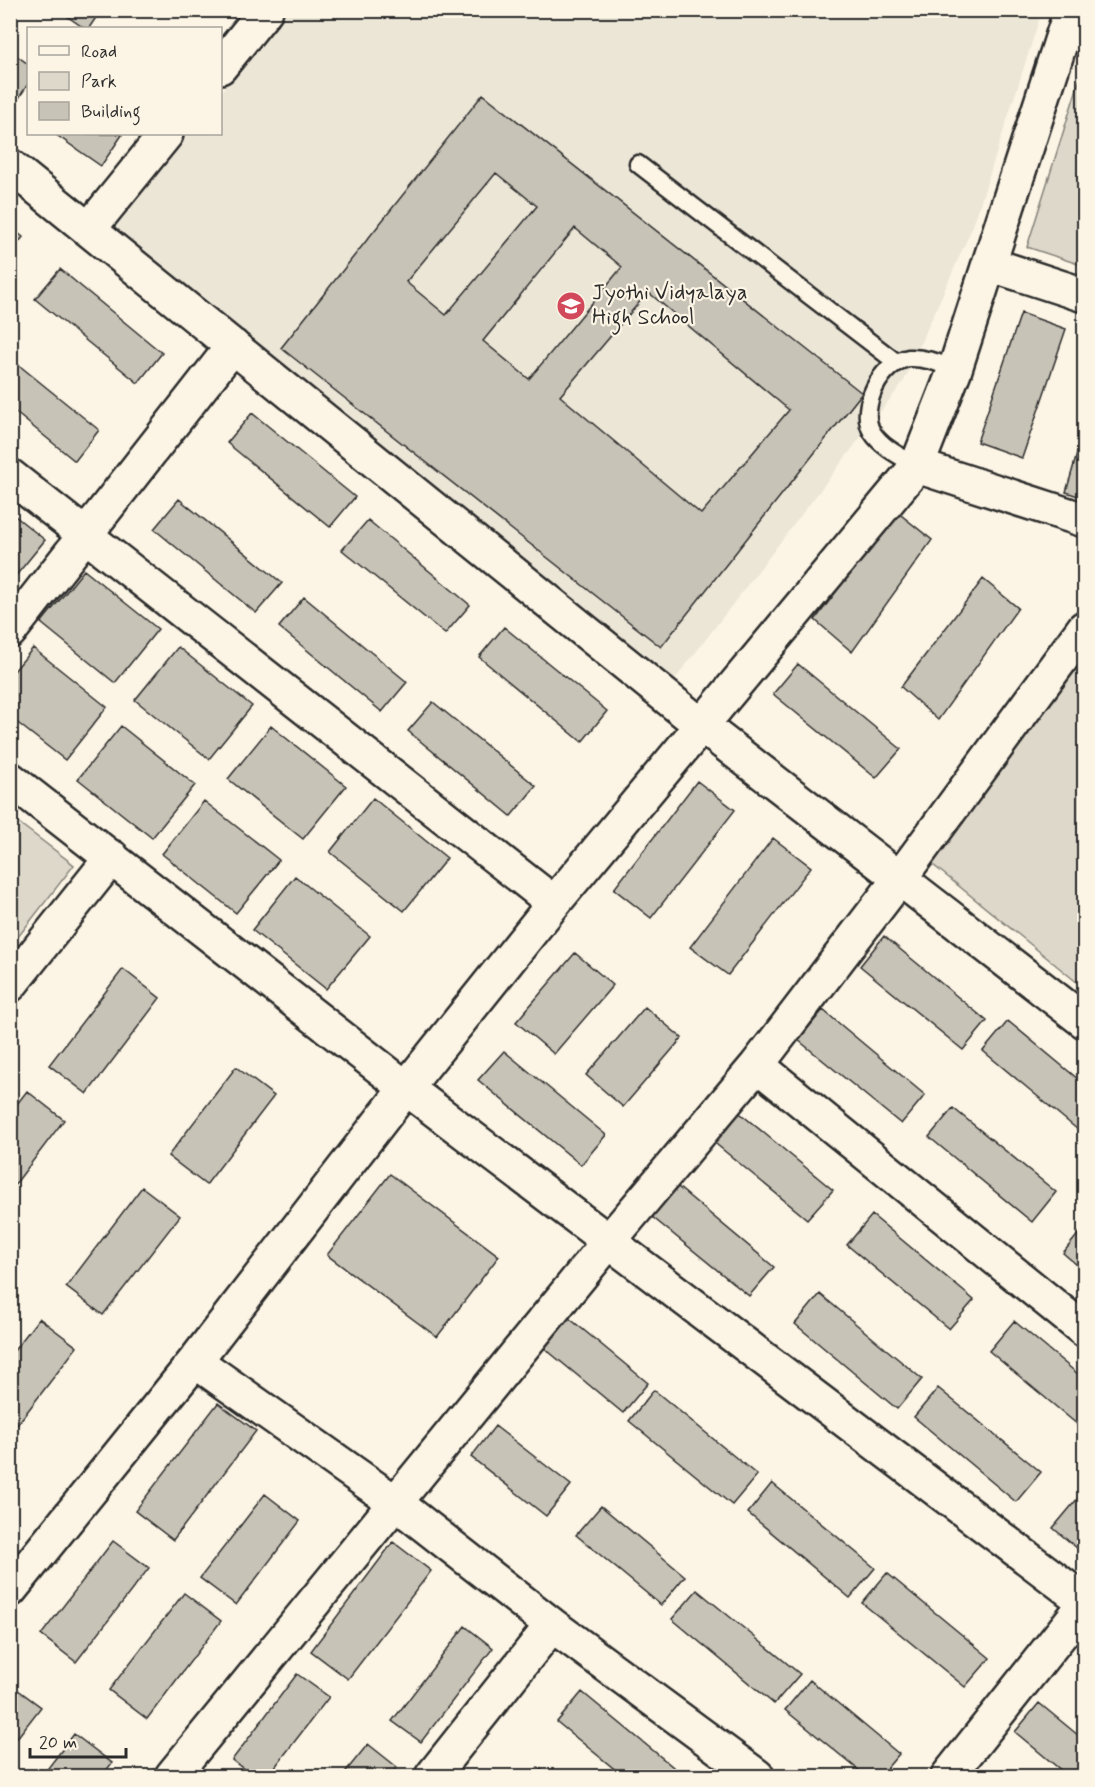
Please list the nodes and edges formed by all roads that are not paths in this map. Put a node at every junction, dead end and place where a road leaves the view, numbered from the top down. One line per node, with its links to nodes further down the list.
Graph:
1 (266, 10): 3 (street)
2 (1071, 10): 8 (street)
3 (222, 65)
4 (165, 135): 7 (street)
5 (638, 164): 11 (lane)
6 (10, 166): 7 (street)
7 (89, 230): 10 (street)
8 (988, 264): 9 (street); 12 (street)
9 (1084, 295)
10 (233, 346): 16 (street); 19 (street)
11 (896, 362): 12 (lane); 13 (lane)
12 (955, 369): 13 (street)
13 (917, 466): 15 (street); 19 (street)
14 (10, 476): 16 (street)
15 (1084, 520)
16 (85, 535): 18 (street); 23 (street)
17 (1084, 628): 22 (street)
18 (10, 631)
19 (701, 725): 22 (street); 23 (street)
20 (10, 779): 21 (street)
21 (112, 857): 24 (street); 27 (street)
22 (900, 878): 25 (street); 26 (street)
23 (554, 903): 27 (street)
24 (10, 985)
25 (1084, 1021)
26 (757, 1065): 28 (street); 29 (street)
27 (406, 1088): 28 (street); 30 (street)
28 (609, 1242): 31 (street); 33 (street)
29 (1084, 1330)
30 (195, 1361): 31 (street); 32 (street)
31 (396, 1503): 34 (street); 35 (street)
32 (10, 1590)
33 (1084, 1603): 38 (street)
34 (552, 1625): 36 (street); 37 (street)
35 (172, 1776)
36 (433, 1776)
37 (757, 1776)
38 (948, 1776)

